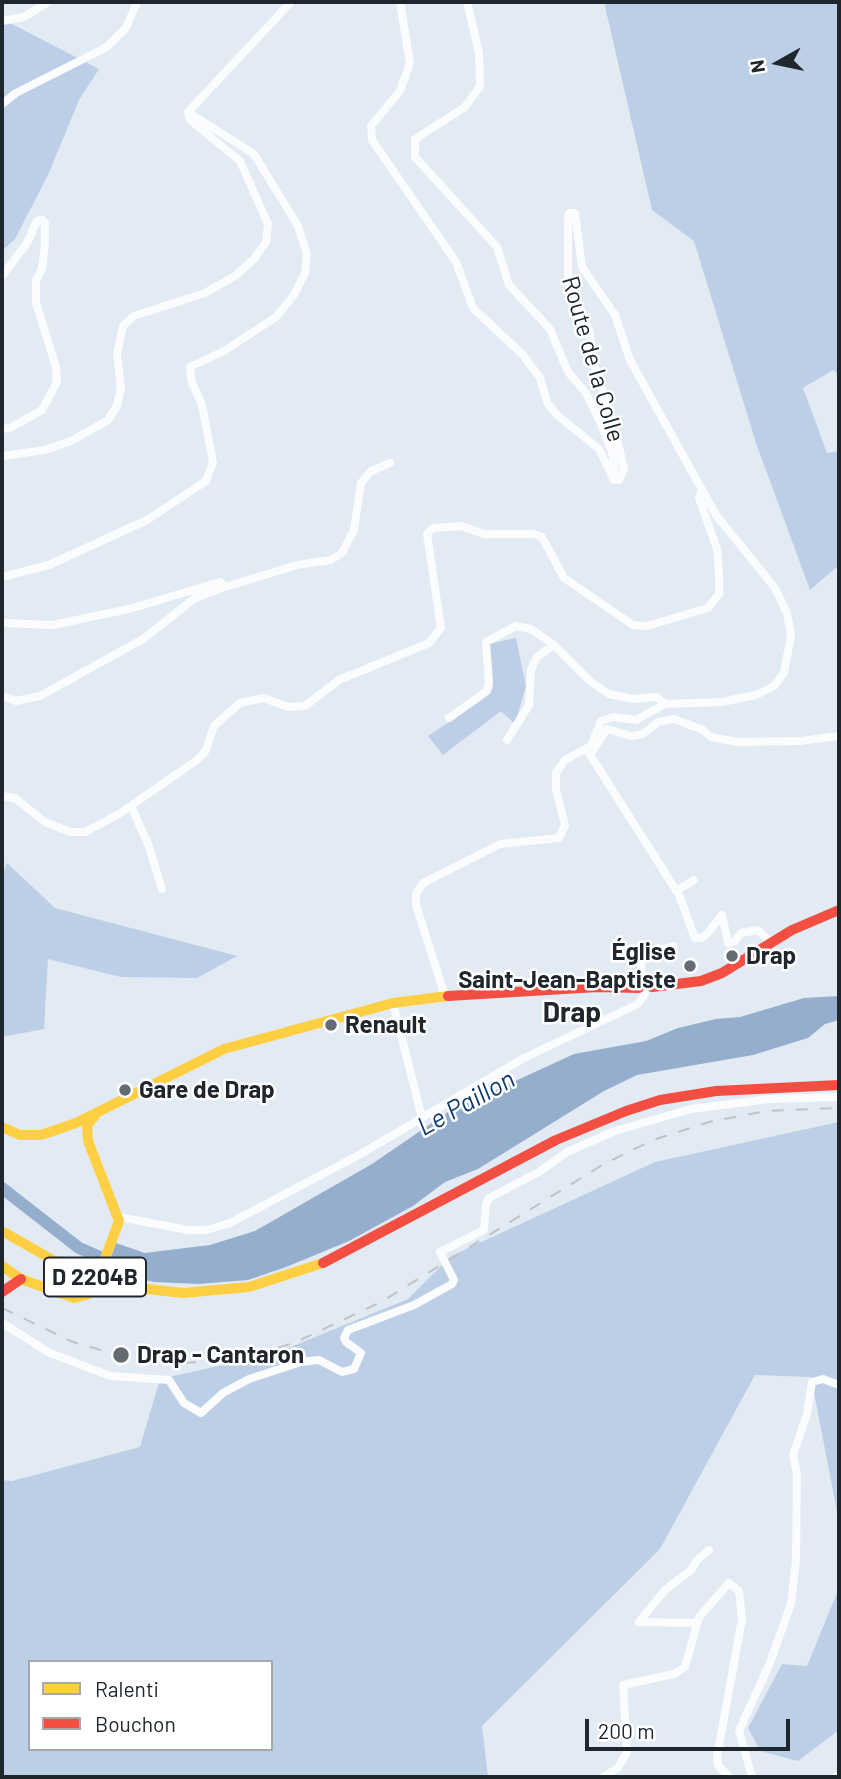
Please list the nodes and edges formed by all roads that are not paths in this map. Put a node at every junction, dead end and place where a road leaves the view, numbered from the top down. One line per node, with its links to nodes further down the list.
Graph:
1 (48, 2): 6 (street)
2 (137, 2): 7 (street)
3 (292, 2): 8 (street)
4 (400, 2): 13 (street)
5 (467, 2): 13 (street, Route de la Colle)
6 (2, 21)
7 (2, 104)
8 (188, 110): 11 (street); 15 (street)
9 (2, 276): 10 (street)
10 (2, 429)
11 (2, 456)
12 (390, 463): 16 (street)
13 (618, 480): 14 (street, Route de la Colle)
14 (702, 489): 20 (street); 26 (street)
15 (2, 577)
16 (225, 587): 17 (street); 19 (street)
17 (2, 624)
18 (554, 645): 20 (street); 21 (street); 23 (street)
19 (2, 696)
20 (665, 704): 24 (street)
21 (449, 718)
22 (839, 736): 24 (street)
23 (507, 740)
24 (588, 752): 29 (street); 34 (street)
25 (2, 796): 26 (street)
26 (131, 806): 28 (street)
27 (694, 880): 29 (street)
28 (162, 889)
29 (675, 889): 31 (street)
30 (839, 910): 31 (street)
31 (771, 943): 33 (street)
32 (673, 946): 33 (street)
33 (645, 988): 34 (street); 38 (street)
34 (444, 996): 35 (street)
35 (393, 1003): 38 (street); 39 (street)
36 (839, 1088): 47 (street)
37 (839, 1097): 48 (street)
38 (422, 1118): 41 (street)
39 (82, 1126): 40 (street); 41 (street)
40 (2, 1127)
41 (118, 1221): 45 (street)
42 (2, 1231): 47 (street, D 2204B)
43 (2, 1237): 47 (street, D 2204B)
44 (2, 1266): 45 (street)
45 (21, 1279): 46 (street)
46 (2, 1292)
47 (197, 1296)
48 (2, 1323)
49 (839, 1385): 54 (street)
50 (709, 1550): 51 (street)
51 (698, 1620): 52 (street); 53 (street)
52 (603, 1777)
53 (729, 1777)
54 (752, 1777)

